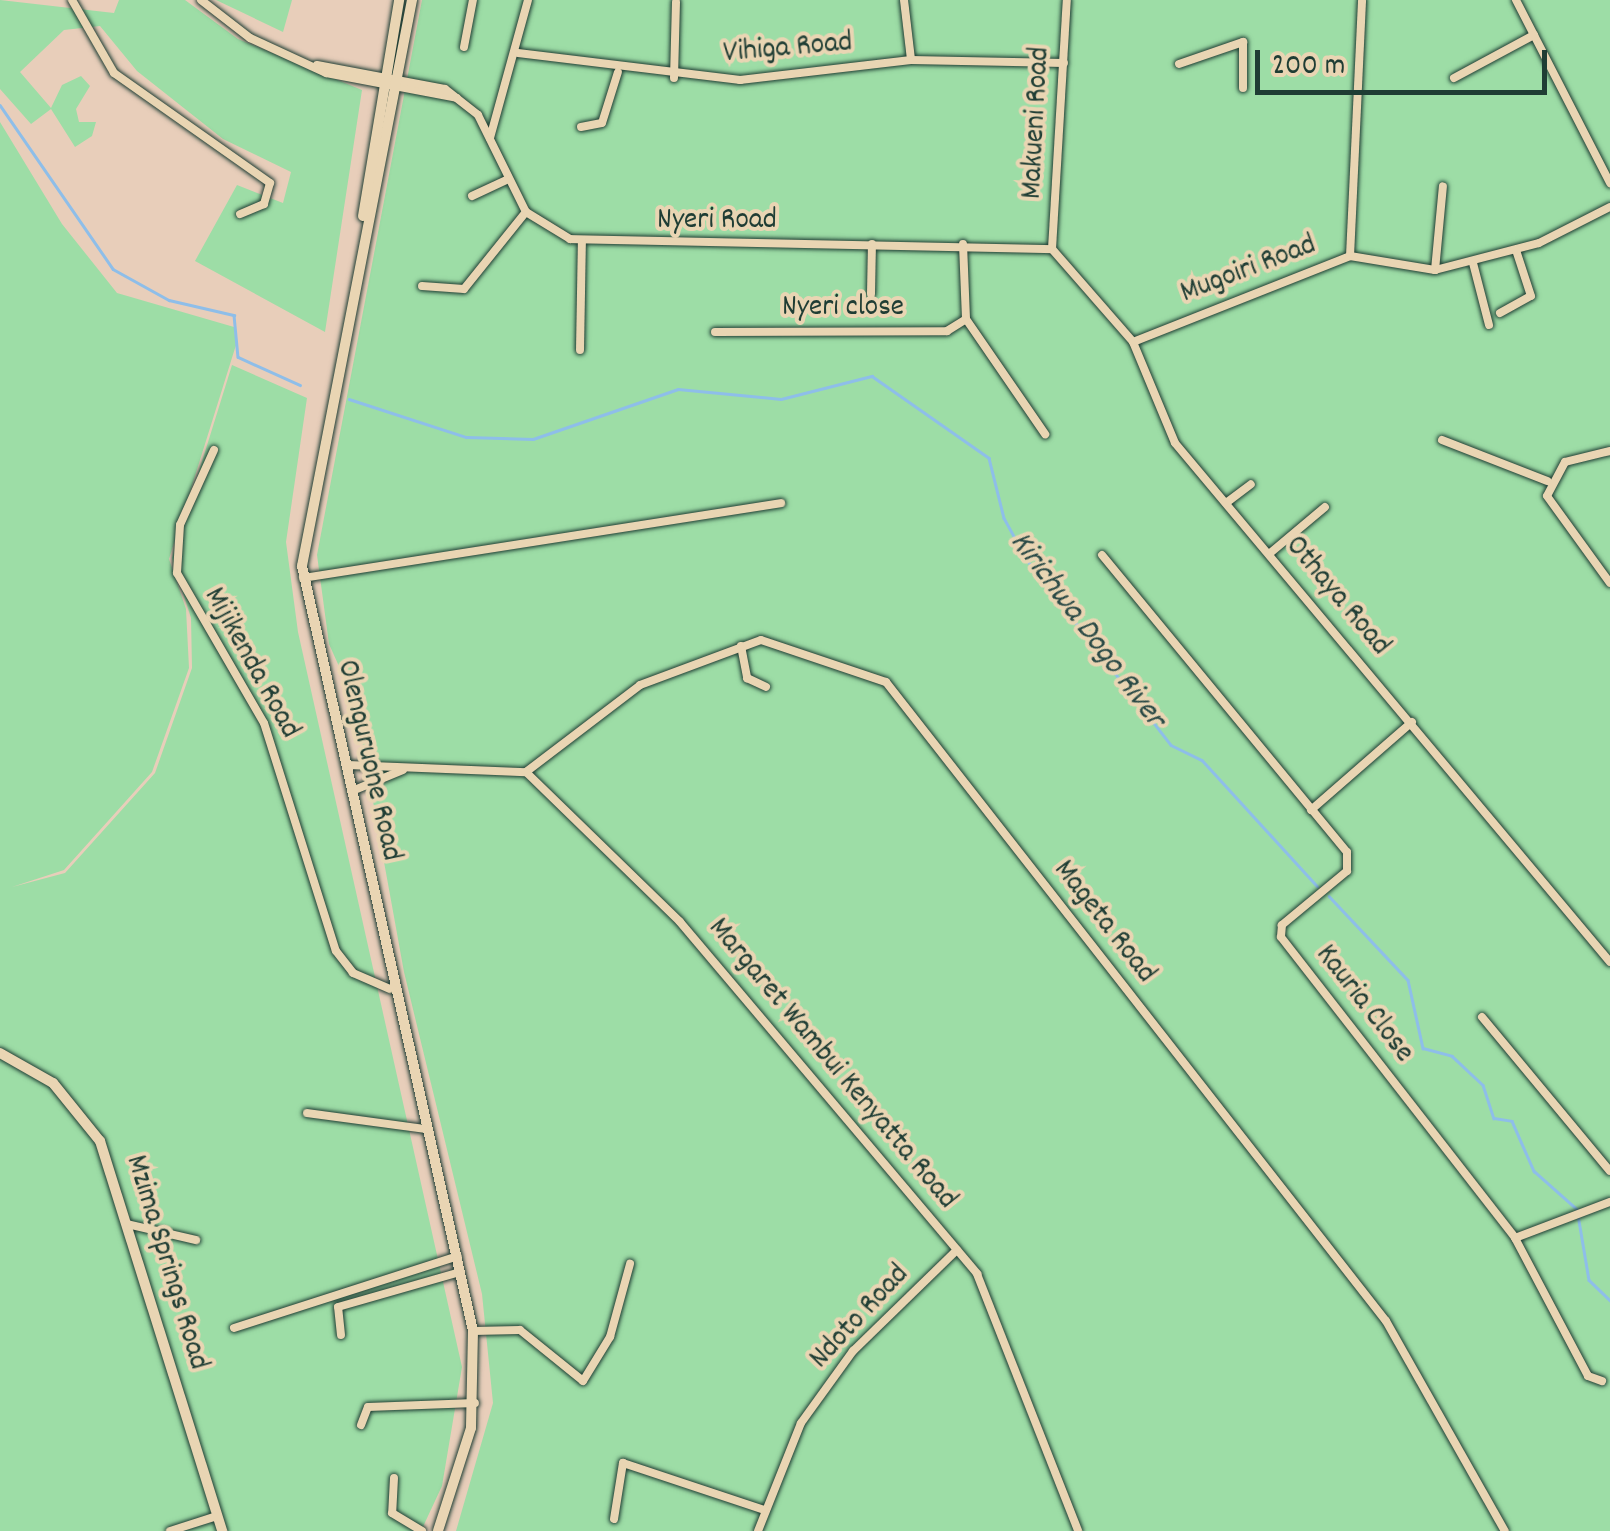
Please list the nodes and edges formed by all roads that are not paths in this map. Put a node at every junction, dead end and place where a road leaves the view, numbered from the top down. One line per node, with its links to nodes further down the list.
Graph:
1 (72, 0): 32 (street)
2 (202, 0): 21 (street)
3 (399, 0): 21 (street)
4 (412, 0): 22 (street, Olenguruone Road)
5 (474, 0): 13 (street)
6 (528, 0): 14 (street)
7 (904, 0): 15 (street)
8 (1067, 0): 16 (street, Makueni Road)
9 (1362, 0): 39 (street)
10 (1516, 0): 12 (street)
11 (676, 2): 19 (street)
12 (1534, 35): 20 (street); 27 (street)
13 (464, 47)
14 (518, 54): 18 (street, Vihiga Road); 25 (street)
15 (911, 60): 16 (street, Vihiga Road); 19 (street, Vihiga Road)
16 (1064, 63): 37 (street, Makueni Road)
17 (1179, 64): 23 (street)
18 (618, 72): 19 (street, Vihiga Road); 24 (street)
19 (674, 78)
20 (1454, 78)
21 (384, 81): 22 (street); 33 (street)
22 (398, 84): 25 (street); 33 (street, Olenguruone Road)
23 (1244, 88)
24 (582, 127)
25 (490, 138): 26 (street)
26 (508, 179): 29 (street); 31 (street)
27 (1610, 182)
28 (1443, 186): 41 (street)
29 (472, 196)
30 (1610, 207): 38 (street, Mugoiri Road)
31 (526, 212): 34 (street, Nyeri Road); 42 (street)
32 (240, 214)
33 (363, 216): 61 (street, Olenguruone Road)
34 (582, 240): 35 (street, Nyeri Road); 49 (street)
35 (872, 244): 36 (street, Nyeri Road); 43 (street)
36 (963, 244): 37 (street, Nyeri Road); 45 (street)
37 (1052, 249): 48 (street, Othaya Road)
38 (1516, 250): 40 (street, Mugoiri Road); 44 (street)
39 (1350, 256): 41 (street, Mugoiri Road); 48 (street, Mugoiri Road)
40 (1472, 263): 41 (street, Mugoiri Road); 46 (street)
41 (1435, 270)
42 (422, 286)
43 (871, 294)
44 (1500, 313)
45 (966, 319): 47 (street, Nyeri close); 50 (street)
46 (1489, 325)
47 (715, 332)
48 (1133, 342): 56 (street, Othaya Road)
49 (580, 350)
50 (1045, 434)
51 (1442, 440): 54 (street)
52 (214, 450): 72 (street, Mijikenda Road)
53 (1610, 451): 54 (street)
54 (1547, 481): 62 (street)
55 (1251, 484): 56 (street)
56 (1226, 503): 59 (street, Othaya Road)
57 (781, 504): 61 (street)
58 (1325, 507): 59 (street)
59 (1269, 554): 65 (street, Othaya Road)
60 (1102, 555): 70 (street, Kauria Close)
61 (302, 578): 66 (street, Olenguruone Road)
62 (1610, 582)
63 (742, 646): 64 (street); 68 (street, Mageta Road); 102 (street, Mageta Road)
64 (766, 687)
65 (1412, 722): 70 (street); 71 (street, Othaya Road)
66 (348, 765): 67 (street); 69 (street, Olenguruone Road)
67 (417, 766): 68 (street); 69 (street)
68 (526, 772): 82 (street, Margaret Wambui Kenyatta Road)
69 (352, 790): 72 (street, Olenguruone Road)
70 (1310, 810): 80 (street, Kauria Close)
71 (1610, 962)
72 (390, 988): 76 (street, Olenguruone Road)
73 (1482, 1017): 77 (street)
74 (0, 1053): 79 (street, Mzima Springs Road)
75 (307, 1113): 76 (street)
76 (426, 1129): 83 (street, Olenguruone Road)
77 (1610, 1171)
78 (1610, 1202): 80 (street)
79 (126, 1224): 81 (street); 94 (street, Mzima Springs Road)
80 (1515, 1238): 89 (street, Kauria Close)
81 (196, 1240)
82 (958, 1250): 93 (street, Ndoto Road); 101 (street, Margaret Wambui Kenyatta Road)
83 (458, 1256): 85 (street, Olenguruone Road); 86 (street)
84 (630, 1264): 87 (street)
85 (460, 1272): 87 (street, Olenguruone Road); 88 (street)
86 (234, 1328)
87 (473, 1332): 90 (street, Olenguruone Road)
88 (341, 1335)
89 (1602, 1380)
90 (475, 1404): 91 (street); 99 (street, Olenguruone Road)
91 (361, 1425)
92 (394, 1478): 98 (street)
93 (764, 1510): 95 (street); 100 (street, Ndoto Road)
94 (217, 1516): 96 (street); 97 (street, Mzima Springs Road)
95 (614, 1519)
96 (170, 1531)
97 (222, 1531)
98 (422, 1531)
99 (438, 1531)
100 (758, 1531)
101 (1078, 1531)
102 (1504, 1531)

